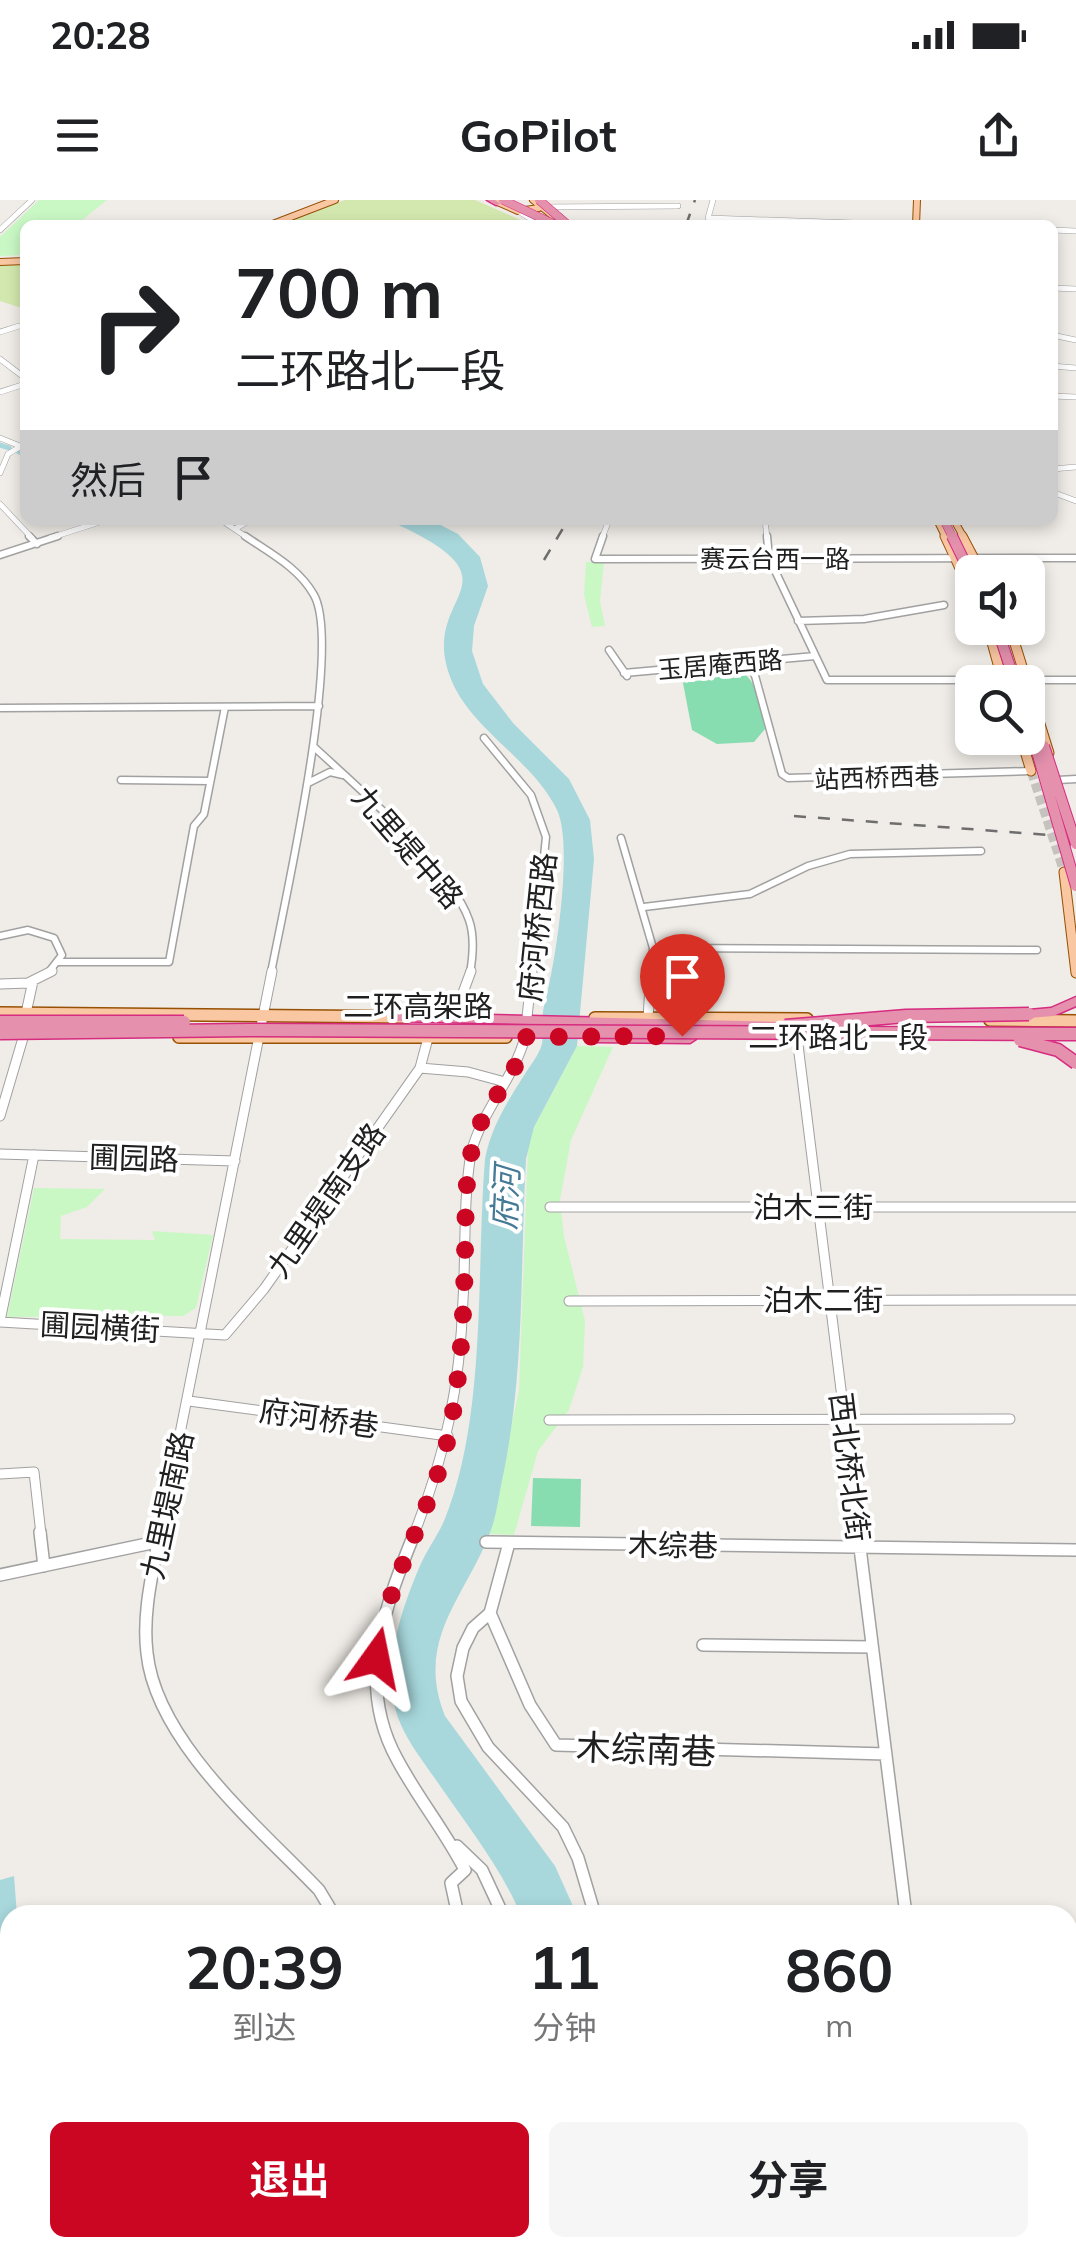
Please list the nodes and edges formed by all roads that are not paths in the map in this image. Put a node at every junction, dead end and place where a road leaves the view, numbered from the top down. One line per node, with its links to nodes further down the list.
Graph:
1 (32, 200): 14 (street)
2 (338, 200): 8 (main road)
3 (713, 200): 13 (street)
4 (498, 201): 7 (main road); 7 (main road); 9 (highway, bridge); 10 (highway, bridge)
5 (537, 203): 6 (street); 7 (main road)
6 (680, 206)
7 (521, 207): 11 (street); 12 (street)
8 (287, 220)
9 (542, 220)
10 (542, 220)
11 (545, 220)
12 (545, 220)
13 (752, 220)
14 (0, 230)
15 (0, 359): 16 (street)
16 (20, 377)
17 (20, 447): 18 (street)
18 (0, 473)
19 (0, 504): 29 (street)
20 (92, 525): 29 (street)
21 (228, 525): 28 (street, 九里堤中路)
22 (241, 525): 28 (street)
23 (607, 525): 33 (street, 赛云台西一路)
24 (766, 525): 33 (street)
25 (938, 525): 34 (main road)
26 (952, 525): 32 (highway, bridge)
27 (952, 525): 31 (highway, bridge)
28 (234, 529): 45 (street, 九里堤中路)
29 (37, 544): 30 (street)
30 (0, 555)
31 (967, 555)
32 (969, 555)
33 (769, 558): 34 (street, 赛云台西一路); 38 (street)
34 (954, 558)
35 (1076, 558): 36 (street, 赛云台西一路)
36 (1045, 559)
37 (944, 605): 38 (street)
38 (798, 622): 40 (street)
39 (610, 650): 41 (street, 玉居庵西路)
40 (815, 656): 41 (street, 玉居庵西路); 43 (street)
41 (751, 661): 54 (street, 站西桥西巷)
42 (1076, 680): 44 (street)
43 (955, 681)
44 (1045, 681)
45 (319, 706): 47 (street); 50 (street, 九里堤中路)
46 (0, 708): 47 (street)
47 (224, 708): 58 (street)
48 (484, 738): 80 (street, 府河桥西路)
49 (1045, 745): 59 (main road)
50 (314, 747): 55 (street, 九里堤中路); 60 (street, 九里堤中路)
51 (1045, 750): 62 (highway, bridge)
52 (1026, 755): 54 (main road)
53 (1038, 755): 65 (highway, bridge)
54 (1031, 772)
55 (346, 776): 60 (street); 79 (street, 九里堤中路)
56 (1076, 779): 59 (street)
57 (121, 780): 58 (street)
58 (210, 780): 70 (street)
59 (1058, 780)
60 (308, 783): 77 (street, 九里堤中路)
61 (621, 838): 66 (street)
62 (1076, 844)
63 (981, 851): 66 (street)
64 (1064, 872): 71 (main road)
65 (1076, 886)
66 (644, 907): 68 (street)
67 (0, 936): 70 (street)
68 (653, 948): 69 (street); 81 (street)
69 (1038, 950)
70 (59, 962): 72 (street)
71 (1076, 974)
72 (33, 982): 73 (street); 75 (street)
73 (0, 984)
74 (1076, 1001): 83 (highway, bridge)
75 (26, 1013): 76 (main road, 二环路北一段); 77 (main road, 二环路北一段)
76 (0, 1014)
77 (262, 1015): 78 (main road, 二环路北一段); 88 (street, 九里堤中路)
78 (398, 1017): 79 (main road, 二环路北一段); 83 (highway, bridge)
79 (454, 1017): 80 (main road, 二环路北一段)
80 (529, 1017): 81 (main road, 二环路北一段)
81 (648, 1018): 83 (main road, 二环路北一段)
82 (0, 1022): 83 (highway, 二环高架路, bridge)
83 (790, 1022): 84 (highway, 二环高架路, bridge); 87 (street, 西北桥北街)
84 (1076, 1030): 85 (highway, 二环高架路, bridge); 87 (main road, 二环路北一段)
85 (941, 1034): 86 (highway, 二环高架路, bridge); 92 (highway, bridge); 93 (highway, bridge)
86 (0, 1036): 90 (main road, 二环路北一段)
87 (797, 1036): 92 (main road, 二环路北一段); 102 (street, 西北桥北街)
88 (260, 1037): 90 (main road, 二环路北一段); 91 (main road, 二环路北一段); 99 (street, 九里堤南路)
89 (527, 1037): 91 (main road, 二环路北一段); 92 (main road, 二环路北一段, bridge); 95 (street, 府河桥西路)
90 (22, 1038): 96 (street)
91 (428, 1038): 94 (street, 九里堤南支路)
92 (588, 1038)
93 (1076, 1064)
94 (420, 1068): 95 (street); 107 (street, 九里堤南支路)
95 (505, 1082): 112 (street, 府河桥西路)
96 (0, 1116)
97 (0, 1154): 98 (street, 圃园路)
98 (34, 1154): 99 (street, 圃园路); 106 (street)
99 (235, 1161): 107 (street, 九里堤南路)
100 (1076, 1206): 102 (street, 泊木三街)
101 (550, 1207): 102 (street, 泊木三街)
102 (818, 1207): 103 (street, 西北桥北街)
103 (830, 1300): 104 (street, 泊木二街); 105 (street, 泊木二街); 111 (street, 西北桥北街)
104 (1076, 1300)
105 (570, 1301)
106 (0, 1322): 107 (street, 圃园横街)
107 (200, 1334): 108 (street, 九里堤南路)
108 (188, 1401): 112 (street, 府河桥巷); 114 (street, 九里堤南路)
109 (1010, 1419): 111 (street)
110 (548, 1420): 111 (street)
111 (844, 1420): 117 (street, 西北桥北街)
112 (448, 1436): 125 (street, 府河桥西路)
113 (0, 1474): 119 (street)
114 (161, 1541): 119 (street); 126 (street, 九里堤南路)
115 (486, 1542): 116 (street, 木综巷)
116 (508, 1543): 117 (street, 木综巷); 121 (street)
117 (860, 1547): 118 (street, 木综巷); 123 (street, 西北桥北街)
118 (1076, 1550)
119 (44, 1566): 120 (street)
120 (0, 1576)
121 (490, 1613): 124 (street, 木综南巷); 129 (street)
122 (703, 1645): 123 (street)
123 (872, 1647): 124 (street, 西北桥北街)
124 (886, 1754): 130 (street, 西北桥北街)
125 (452, 1840): 127 (street); 128 (street, 府河桥西路)
126 (328, 1905)
127 (456, 1905)
128 (498, 1905)
129 (591, 1905)
130 (905, 1905)

